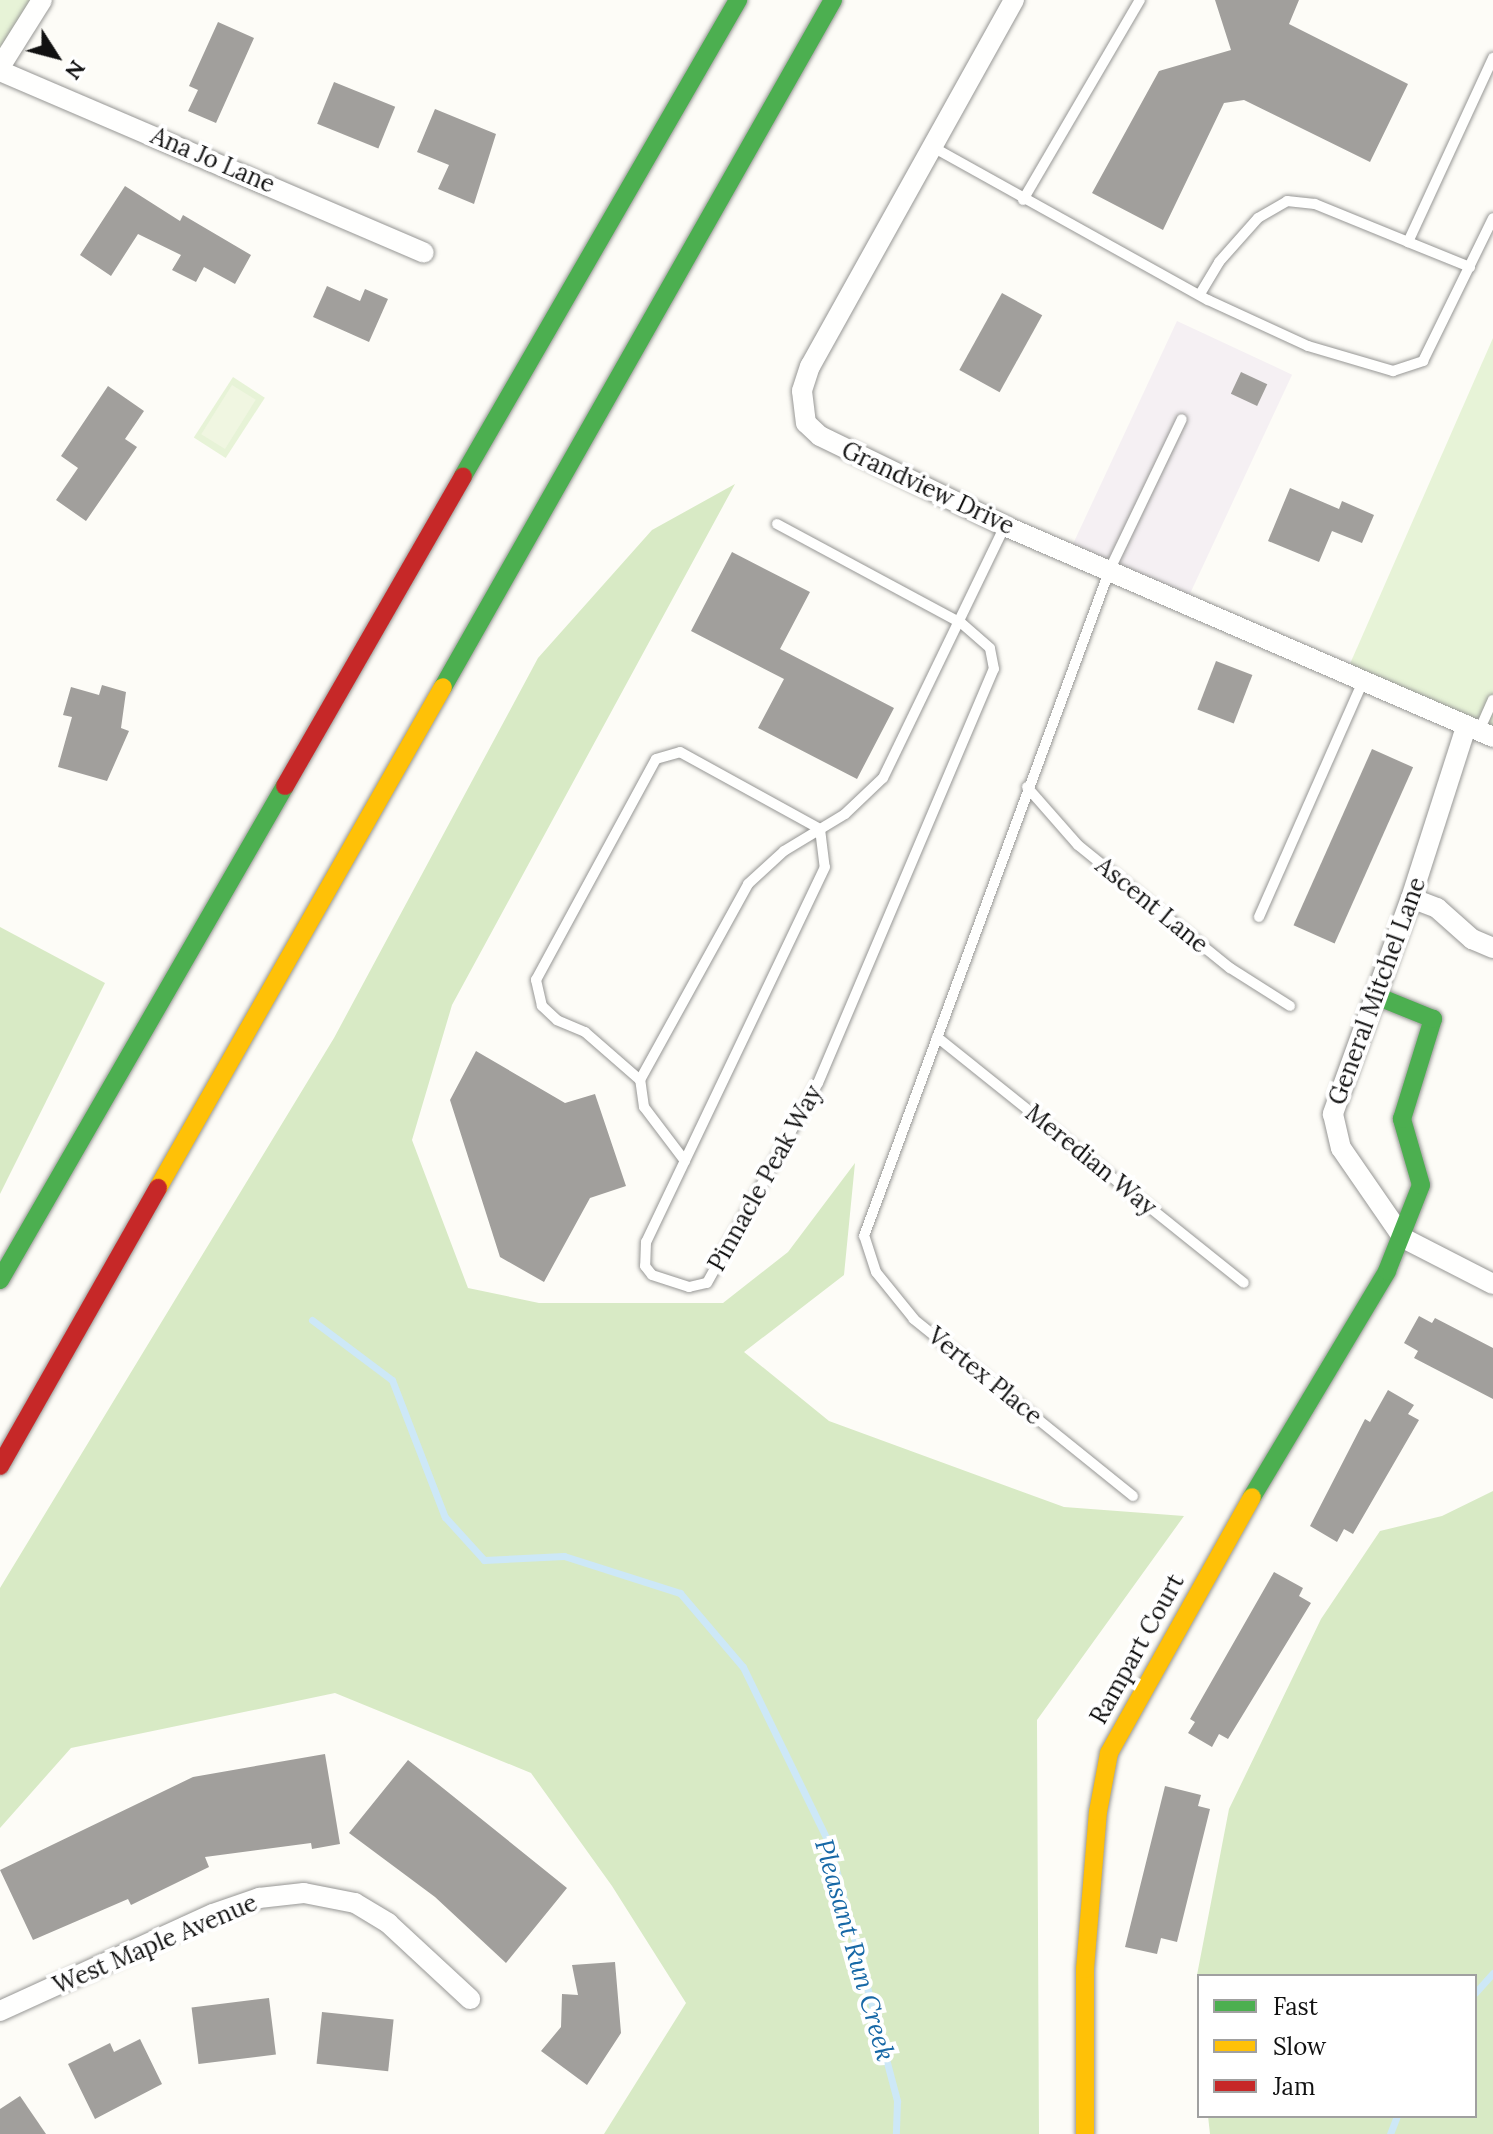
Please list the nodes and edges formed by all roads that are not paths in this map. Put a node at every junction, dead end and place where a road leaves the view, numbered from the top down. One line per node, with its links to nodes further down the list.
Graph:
1 (42, 0): 7 (street)
2 (738, 0): 34 (main road)
3 (833, 0): 37 (main road)
4 (1014, 0): 8 (street, Grandview Drive)
5 (1140, 0): 9 (lane)
6 (1493, 58): 11 (lane)
7 (0, 69): 12 (street, Ana Jo Lane)
8 (931, 146): 9 (lane); 17 (street, Grandview Drive)
9 (1023, 200): 14 (lane)
10 (1493, 218): 13 (lane)
11 (1408, 242): 13 (lane); 14 (lane)
12 (424, 253)
13 (1470, 267): 14 (lane)
14 (1200, 294)
15 (1182, 419): 18 (lane)
16 (777, 524): 19 (lane)
17 (1005, 526): 18 (street, Grandview Drive); 19 (lane)
18 (1110, 569): 20 (street, Grandview Drive); 23 (lane)
19 (961, 623): 24 (lane); 32 (lane, Pinnacle Peak Way)
20 (1363, 681): 22 (street, Grandview Drive); 26 (lane)
21 (1493, 700): 22 (lane)
22 (1480, 732): 25 (street, General Mitchel Lane)
23 (1027, 787): 29 (lane, Ascent Lane); 30 (lane)
24 (820, 829): 31 (lane); 31 (lane); 32 (lane, Pinnacle Peak Way)
25 (1411, 898): 27 (street); 28 (street, General Mitchel Lane)
26 (1259, 917)
27 (1493, 948)
28 (1376, 996): 33 (street, General Mitchel Lane); 33 (main road, Rampart Court)
29 (1290, 1006)
30 (937, 1037): 35 (lane, Meredian Way); 38 (lane, Vertex Place)
31 (640, 1080): 32 (lane)
32 (685, 1161)
33 (1403, 1238): 36 (street, General Mitchel Lane); 41 (main road, Rampart Court)
34 (0, 1280)
35 (1244, 1283)
36 (1493, 1284)
37 (0, 1466)
38 (1133, 1496)
39 (470, 1999): 40 (street, West Maple Avenue)
40 (0, 2011)
41 (1085, 2134)

